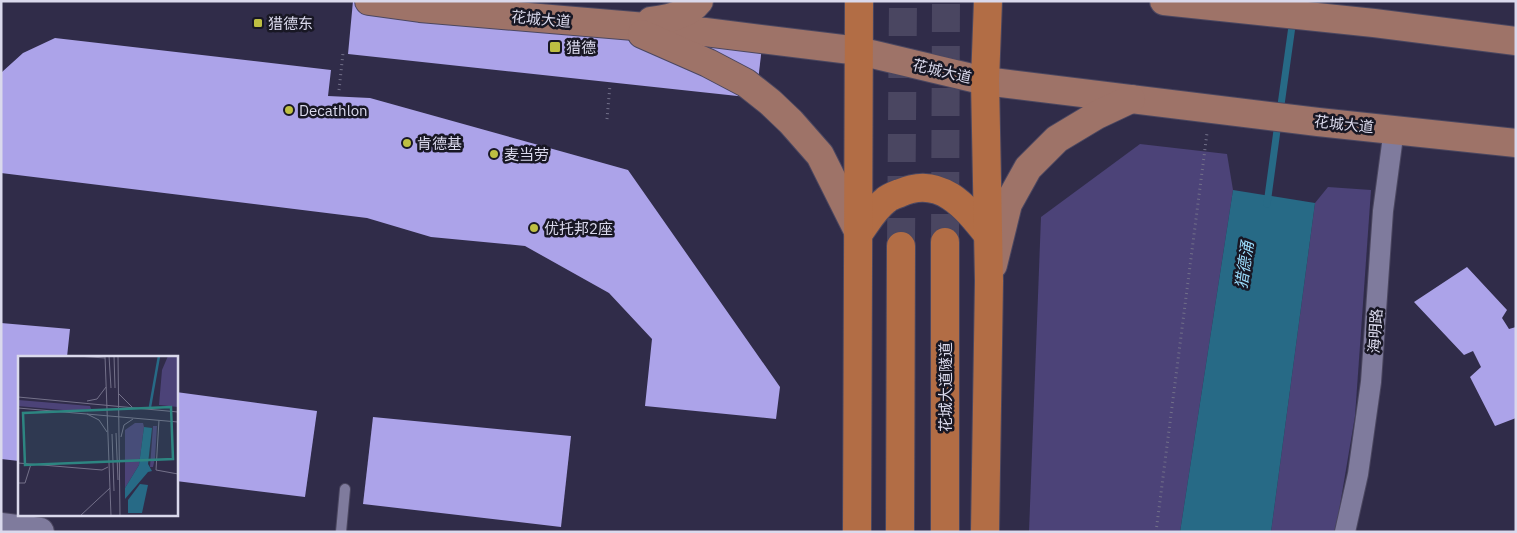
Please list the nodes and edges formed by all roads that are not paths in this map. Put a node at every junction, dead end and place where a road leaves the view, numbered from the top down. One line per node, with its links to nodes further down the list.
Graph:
1 (369, 1): 6 (main road, 花城大道)
2 (699, 1): 6 (main road)
3 (859, 1): 8 (highway)
4 (988, 1): 9 (highway)
5 (1164, 1): 7 (main road)
6 (622, 25): 8 (main road, 花城大道); 13 (main road)
7 (1516, 41)
8 (859, 51): 9 (main road, 花城大道); 13 (highway)
9 (985, 81): 10 (main road, 花城大道); 14 (highway)
10 (1131, 100): 11 (main road, 花城大道); 17 (main road)
11 (1394, 129): 12 (main road, 花城大道); 26 (street, 海明路)
12 (1516, 143)
13 (859, 233): 14 (highway); 22 (highway)
14 (988, 235): 17 (highway)
15 (945, 242): 24 (highway, 花城大道隧道)
16 (901, 246): 23 (highway)
17 (989, 281): 25 (highway)
18 (346, 489): 21 (lane)
19 (1, 527): 20 (street)
20 (40, 532)
21 (341, 532)
22 (857, 532)
23 (900, 532)
24 (945, 532)
25 (985, 532)
26 (1345, 532)

